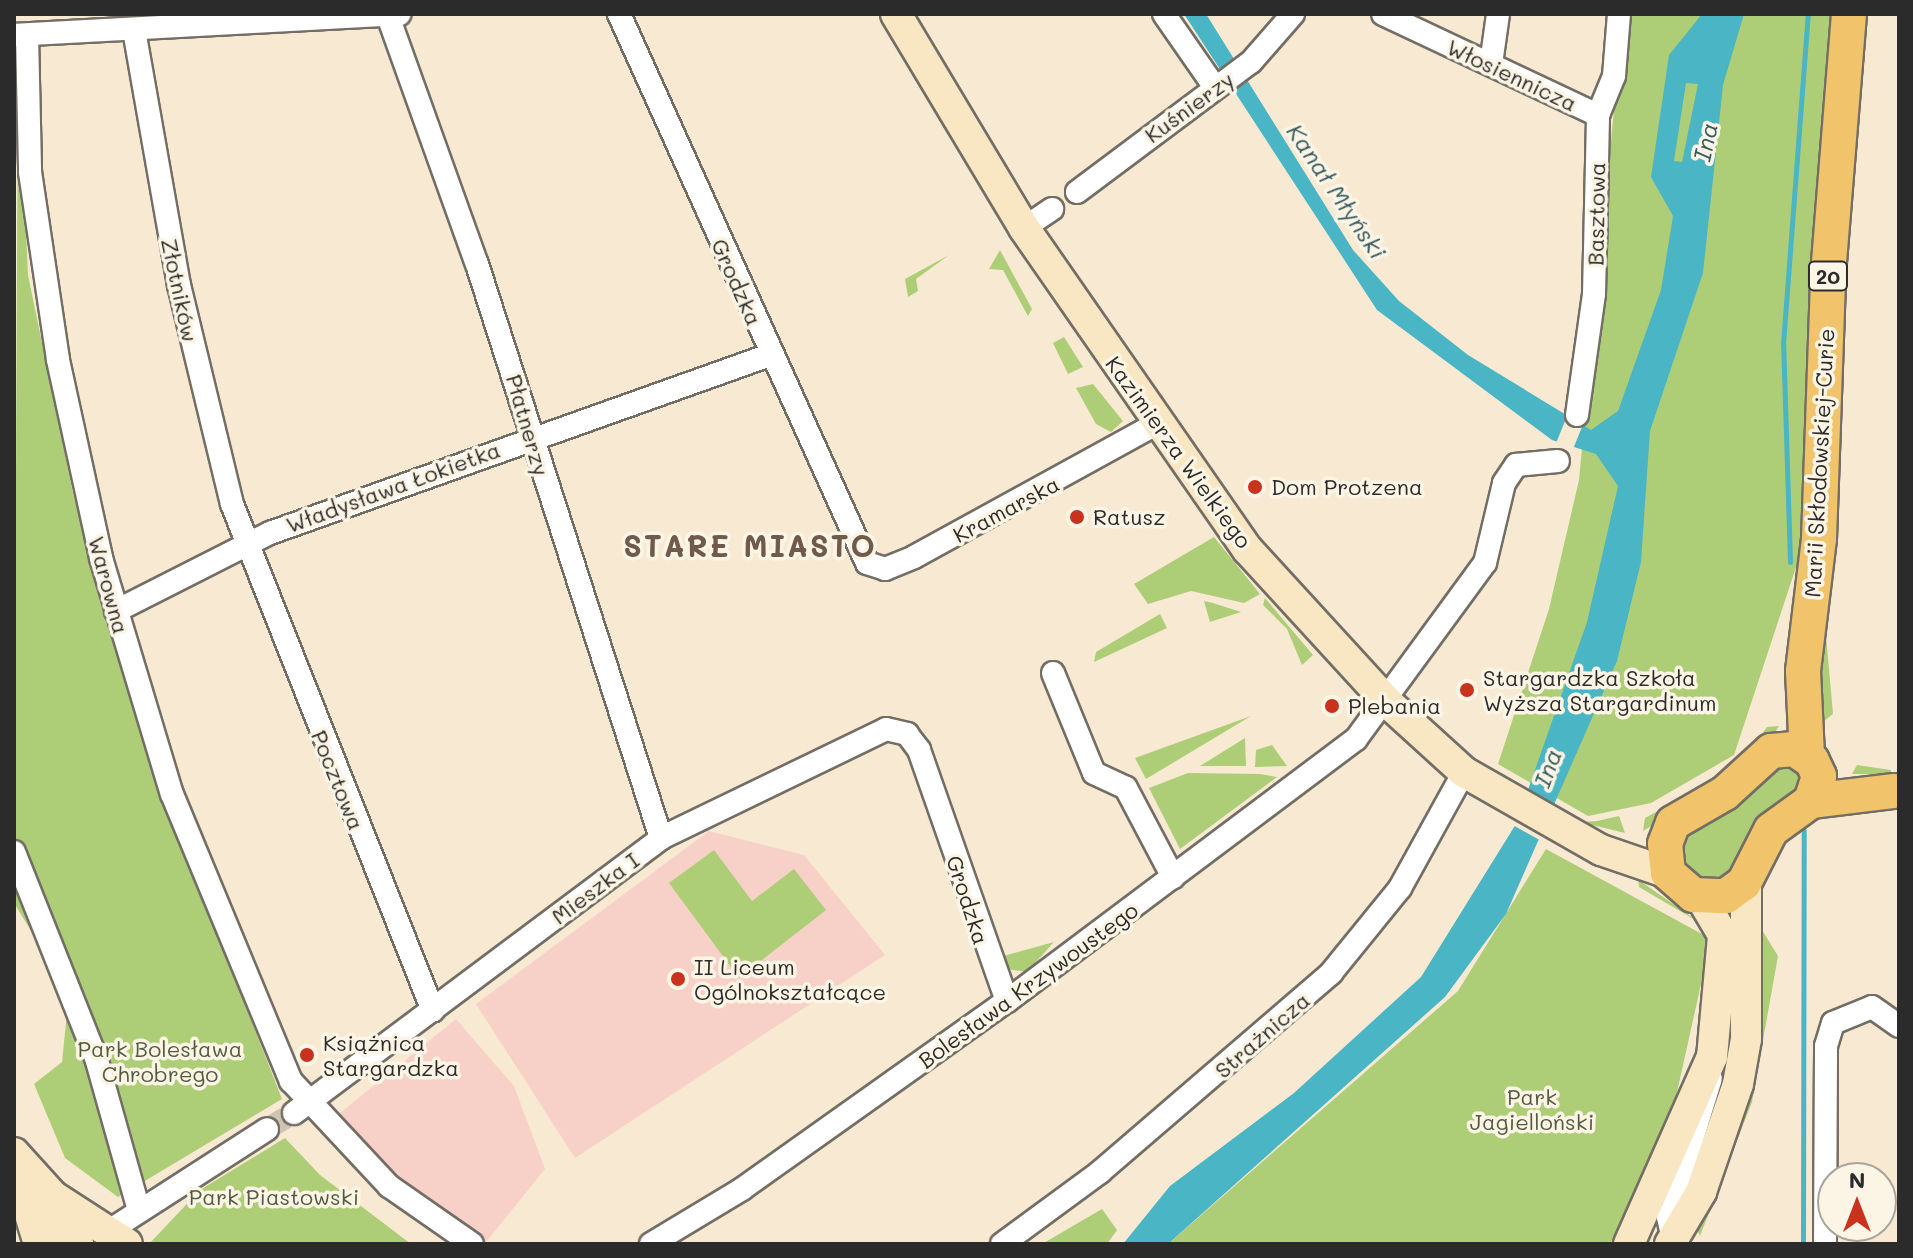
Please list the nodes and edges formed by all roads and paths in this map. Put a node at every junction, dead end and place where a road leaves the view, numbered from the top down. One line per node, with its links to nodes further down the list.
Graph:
1 (619, 14): 18 (street, Grodzka)
2 (896, 14): 17 (street, Kazimierza Wielkiego)
3 (1164, 14): 13 (street)
4 (1293, 14): 13 (street, Kuśnierzy)
5 (1383, 14): 12 (street, Włosiennicza)
6 (1498, 14): 12 (street)
7 (1619, 14): 14 (street, Basztowa)
8 (1849, 14): 26 (main road, Marii Skłodowskiej-Curie / 20)
9 (394, 15): 10 (street); 21 (street, Płatnerzy)
10 (134, 30): 11 (street); 23 (street, Złotników)
11 (20, 35): 25 (street, Warowna)
12 (1491, 64): 14 (street, Włosiennicza)
13 (1219, 84): 15 (street, Kuśnierzy)
14 (1598, 115): 19 (street, Basztowa)
15 (1077, 192)
16 (1052, 209): 17 (street)
17 (1024, 228): 20 (street, Kazimierza Wielkiego)
18 (770, 355): 21 (street, Władysława Łokietka); 24 (street, Grodzka)
19 (1577, 415)
20 (1156, 424): 24 (street, Kramarska); 28 (street, Kazimierza Wielkiego)
21 (531, 437): 23 (street, Władysława Łokietka); 37 (street, Płatnerzy)
22 (1558, 461): 28 (street)
23 (247, 546): 25 (street, Władysława Łokietka); 44 (street, Pocztowa)
24 (859, 547)
25 (116, 611): 47 (street, Warowna)
26 (1803, 671): 30 (main road, Marii Skłodowskiej-Curie / 20); 31 (main road, Marii Skłodowskiej-Curie / 20)
27 (1053, 673): 40 (street)
28 (1388, 703): 32 (street, Kazimierza Wielkiego); 40 (street, Bolesława Krzywoustego)
29 (919, 750): 37 (street, Mieszka I); 43 (street, Grodzka)
30 (1771, 751): 31 (main road); 35 (main road, 20)
31 (1812, 761): 33 (main road); 34 (main road, 20)
32 (1464, 772): 36 (street, Kazimierza Wielkiego); 60 (street, Strażnicza)
33 (1897, 791): 34 (main road)
34 (1811, 801): 41 (main road)
35 (1667, 833): 36 (street); 39 (main road)
36 (1572, 834): 39 (street, Kazimierza Wielkiego)
37 (661, 838): 44 (street, Mieszka I)
38 (14, 852): 52 (street)
39 (1668, 873): 42 (main road)
40 (1173, 877): 43 (street, Bolesława Krzywoustego)
41 (1746, 879): 42 (main road); 56 (street)
42 (1700, 896): 46 (street)
43 (1007, 1001): 59 (street, Bolesława Krzywoustego)
44 (433, 1011): 47 (street, Mieszka I)
45 (1899, 1026): 61 (street)
46 (1712, 1057): 55 (street); 56 (street)
47 (301, 1108): 58 (street, Warowna)
48 (267, 1129): 52 (street)
49 (14, 1153): 53 (street)
50 (14, 1162): 51 (street)
51 (26, 1202): 53 (street); 57 (street)
52 (139, 1210): 54 (street)
53 (80, 1230): 54 (street)
54 (111, 1240)
55 (1630, 1242): 56 (street)
56 (1675, 1242)
57 (39, 1244)
58 (472, 1244)
59 (651, 1244)
60 (1002, 1244)
61 (1825, 1244)

